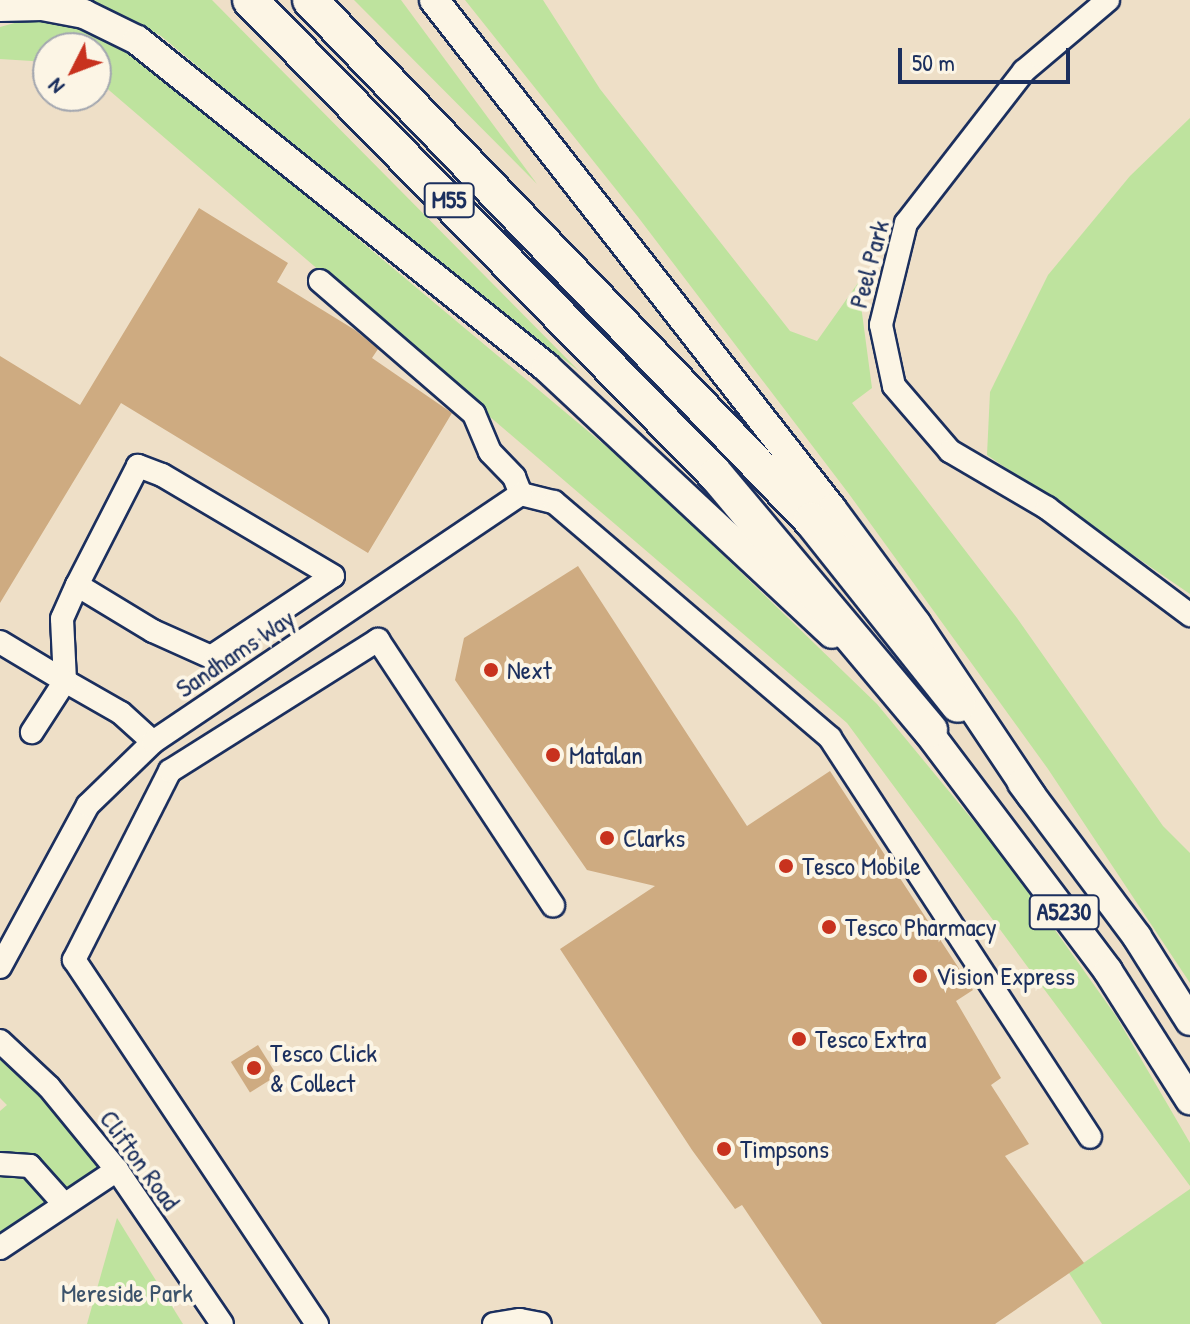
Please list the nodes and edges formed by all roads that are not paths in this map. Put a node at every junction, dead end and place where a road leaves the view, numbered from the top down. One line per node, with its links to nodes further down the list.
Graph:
1 (250, 0): 13 (highway, M55)
2 (310, 0): 12 (highway, M55)
3 (434, 0): 16 (main road)
4 (1108, 0): 9 (street, Peel Park)
5 (0, 7): 13 (main road)
6 (320, 281): 7 (street)
7 (521, 494): 15 (street, Sandhams Way); 22 (street)
8 (77, 585): 8 (street); 11 (street)
9 (1190, 615)
10 (0, 642): 11 (street)
11 (65, 681): 14 (street); 15 (street)
12 (958, 705): 16 (main road, A5230)
13 (930, 730): 21 (main road, A5230)
14 (32, 732)
15 (153, 742): 18 (street, Sandhams Way)
16 (1032, 796): 19 (main road, A5230)
17 (553, 905): 28 (street)
18 (1, 959)
19 (1190, 1021)
20 (0, 1041): 24 (street, Clifton Road)
21 (1190, 1100)
22 (1090, 1137)
23 (0, 1164): 25 (street)
24 (117, 1170): 25 (street); 27 (street, Clifton Road)
25 (64, 1204): 26 (street)
26 (0, 1248)
27 (222, 1324)
28 (317, 1324)
29 (494, 1324): 30 (street)
30 (540, 1324)

